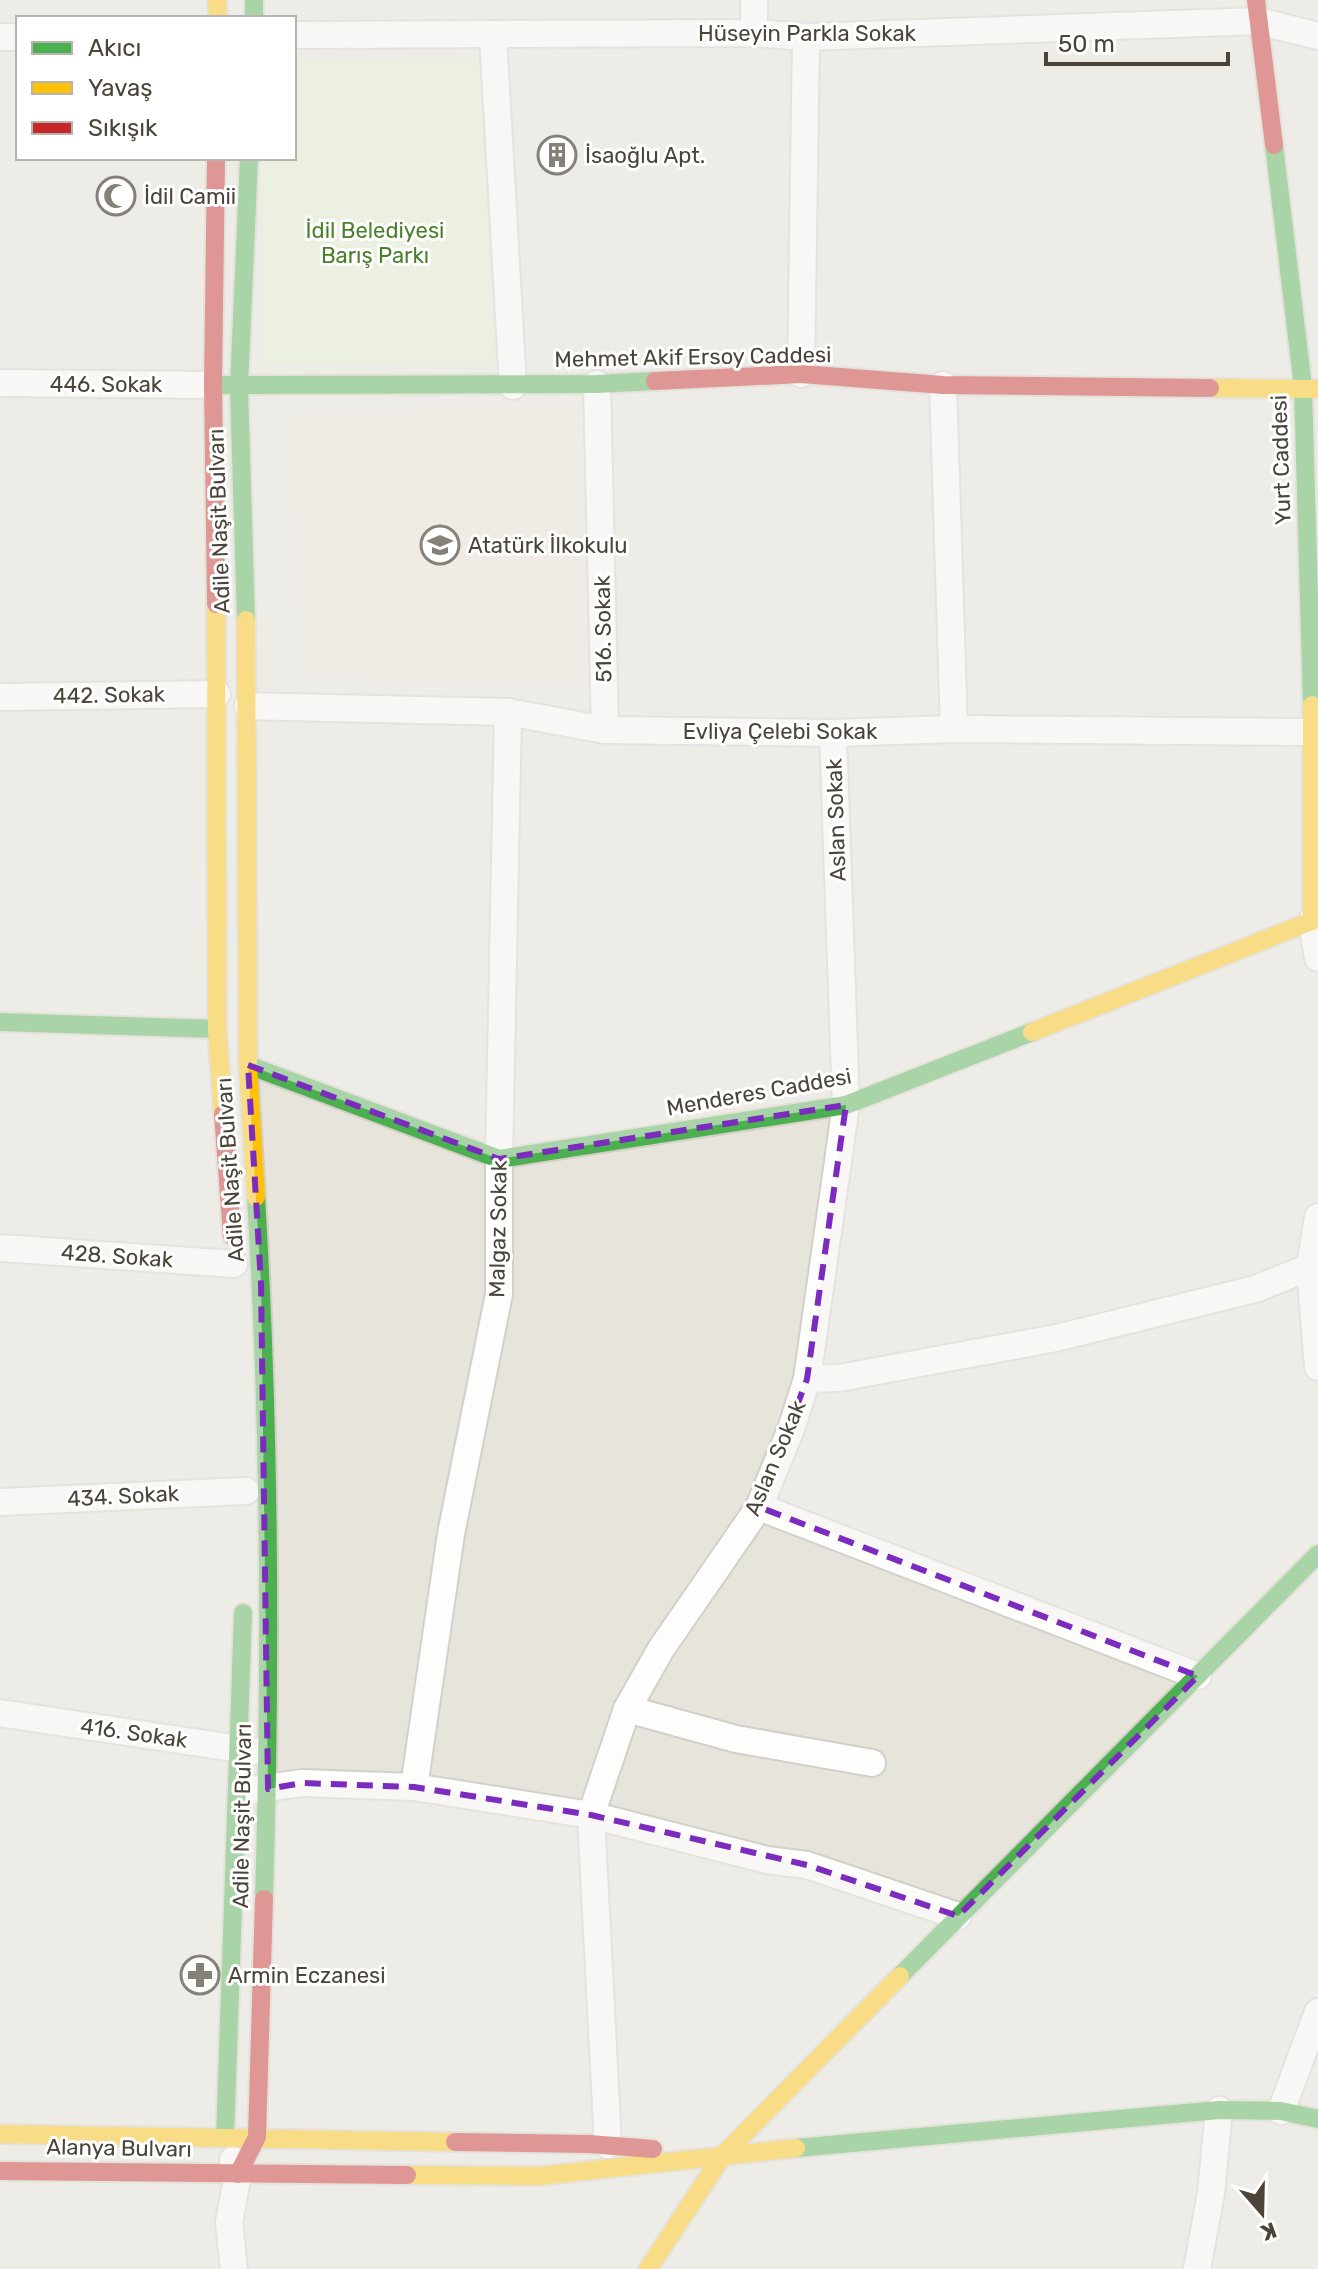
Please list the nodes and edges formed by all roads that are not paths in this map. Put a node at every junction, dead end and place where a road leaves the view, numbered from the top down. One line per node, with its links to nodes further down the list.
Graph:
1 (754, 0): 3 (street)
2 (1257, 11): 6 (street, Hüseyin Parkla Sokak); 7 (street, Hüseyin Parkla Sokak); 17 (main road, Yurt Caddesi)
3 (754, 33): 5 (street, Hüseyin Parkla Sokak); 7 (street, Hüseyin Parkla Sokak)
4 (296, 35): 5 (street, Hüseyin Parkla Sokak)
5 (493, 36): 15 (street)
6 (1318, 36)
7 (806, 37): 10 (street)
8 (216, 160): 13 (main road, Adile Naşit Bulvarı)
9 (249, 160): 16 (main road, Adile Naşit Bulvarı)
10 (801, 374): 12 (main road, Mehmet Akif Ersoy Caddesi); 14 (main road, Mehmet Akif Ersoy Caddesi)
11 (0, 383): 13 (street, 446. Sokak)
12 (597, 384): 15 (main road, Mehmet Akif Ersoy Caddesi); 24 (street, 516. Sokak)
13 (213, 385): 16 (main road, Mehmet Akif Ersoy Caddesi); 18 (main road, Adile Naşit Bulvarı)
14 (943, 385): 17 (main road, Mehmet Akif Ersoy Caddesi); 23 (street)
15 (513, 386): 16 (main road, Mehmet Akif Ersoy Caddesi)
16 (239, 387): 20 (main road, Adile Naşit Bulvarı)
17 (1310, 388): 22 (main road, Yurt Caddesi)
18 (217, 694): 19 (street, 442. Sokak); 29 (main road, Adile Naşit Bulvarı)
19 (0, 697)
20 (248, 706): 21 (street, Evliya Çelebi Sokak); 30 (main road, Adile Naşit Bulvarı)
21 (508, 712): 24 (street, Evliya Çelebi Sokak); 32 (street, Malgaz Sokak)
22 (1314, 720): 23 (street, Evliya Çelebi Sokak); 26 (main road, Yurt Caddesi)
23 (954, 729): 25 (street, Evliya Çelebi Sokak)
24 (605, 730): 25 (street, Evliya Çelebi Sokak)
25 (833, 733): 31 (street, Aslan Sokak)
26 (1312, 921): 27 (street); 31 (main road, Menderes Caddesi)
27 (1318, 958)
28 (0, 1022): 29 (main road)
29 (217, 1029): 36 (main road, Adile Naşit Bulvarı)
30 (248, 1065): 32 (main road, Menderes Caddesi); 48 (main road, Adile Naşit Bulvarı)
31 (846, 1105): 32 (main road, Menderes Caddesi); 38 (street, Aslan Sokak)
32 (499, 1159): 50 (street, Malgaz Sokak)
33 (1318, 1217): 35 (street)
34 (0, 1248): 36 (street, 428. Sokak)
35 (1310, 1267): 37 (street); 38 (street)
36 (235, 1272)
37 (1318, 1367)
38 (807, 1379): 41 (street, Aslan Sokak)
39 (246, 1491): 40 (street, 434. Sokak)
40 (0, 1502)
41 (759, 1507): 44 (street); 45 (street, Aslan Sokak)
42 (1318, 1554): 44 (main road)
43 (243, 1597): 47 (main road, Adile Naşit Bulvarı)
44 (1198, 1676): 54 (main road)
45 (627, 1709): 49 (street); 53 (street, Aslan Sokak)
46 (0, 1713): 47 (street, 416. Sokak)
47 (239, 1748): 48 (street, 416. Sokak); 52 (main road, Adile Naşit Bulvarı)
48 (268, 1755): 51 (main road, Adile Naşit Bulvarı)
49 (872, 1763)
50 (414, 1787): 51 (street); 53 (street)
51 (268, 1789): 52 (street); 60 (main road, Adile Naşit Bulvarı)
52 (236, 1791): 61 (main road, Adile Naşit Bulvarı)
53 (591, 1815): 54 (street); 62 (street, Aslan Sokak)
54 (958, 1916): 63 (main road)
55 (1318, 2012): 57 (street)
56 (1219, 2110): 57 (main road); 63 (main road); 68 (street)
57 (1281, 2111): 58 (main road)
58 (1318, 2119)
59 (0, 2134): 61 (main road, Alanya Bulvarı)
60 (257, 2137): 61 (main road, Alanya Bulvarı); 62 (main road, Alanya Bulvarı); 65 (main road, Adile Naşit Bulvarı)
61 (225, 2138): 65 (street)
62 (608, 2145): 63 (main road, Alanya Bulvarı)
63 (723, 2155): 65 (main road, Alanya Bulvarı); 67 (main road)
64 (0, 2171): 65 (main road, Alanya Bulvarı)
65 (238, 2174): 66 (street)
66 (234, 2269)
67 (648, 2269)
68 (1197, 2269)

